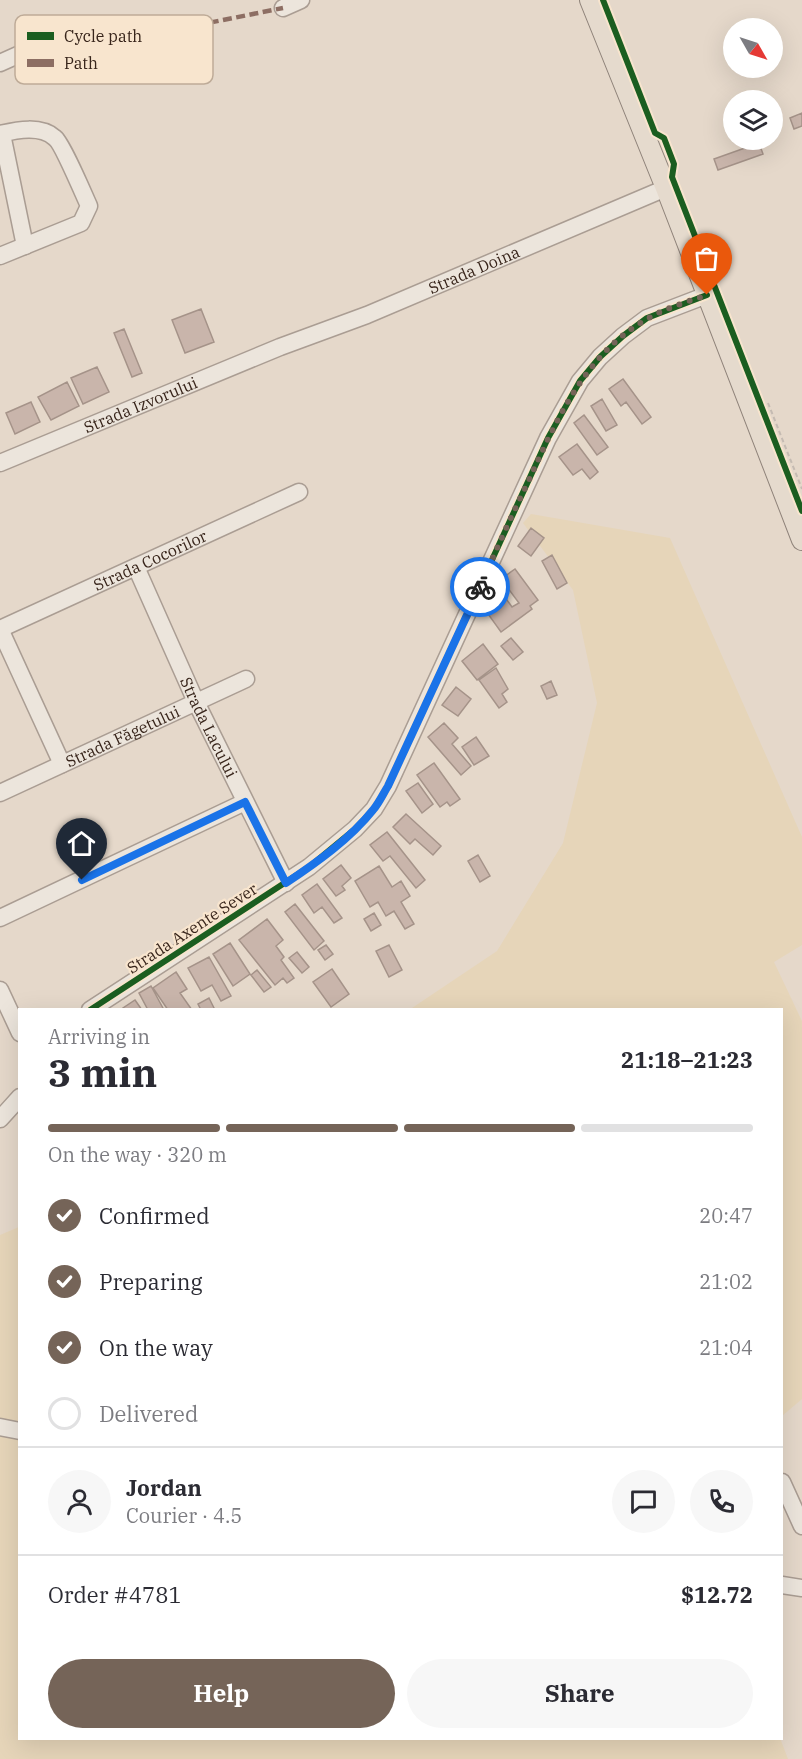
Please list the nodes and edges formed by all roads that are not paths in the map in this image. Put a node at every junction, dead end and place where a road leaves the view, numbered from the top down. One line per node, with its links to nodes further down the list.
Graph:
1 (301, 0): 3 (street)
2 (590, 0): 7 (main road)
3 (283, 8)
4 (15, 56): 5 (street)
5 (0, 63)
6 (1, 134): 8 (street); 8 (street)
7 (666, 188): 10 (main road); 11 (street, Strada Doina)
8 (25, 246): 9 (street)
9 (0, 256)
10 (707, 295): 14 (main road); 22 (street, Strada Axente Sever)
11 (280, 347): 12 (street, Strada Izvorului)
12 (0, 463)
13 (300, 492): 15 (street, Strada Cocorilor)
14 (802, 540)
15 (136, 567): 16 (street, Strada Cocorilor); 18 (street, Strada Lacului)
16 (0, 629): 19 (street)
17 (246, 679): 18 (street, Strada Făgetului)
18 (196, 702): 19 (street, Strada Făgetului); 21 (street, Strada Lacului)
19 (62, 764): 20 (street, Strada Făgetului)
20 (0, 793)
21 (245, 802): 22 (street, Strada Lacului); 23 (street)
22 (286, 883): 25 (street, Strada Axente Sever)
23 (0, 918)
24 (0, 990): 26 (street)
25 (93, 1008)
26 (18, 1028)
27 (18, 1099): 28 (street)
28 (0, 1119)
29 (0, 1426): 30 (street)
30 (18, 1430)
31 (783, 1484): 32 (street)
32 (802, 1526)
33 (783, 1585): 34 (street)
34 (802, 1588)

